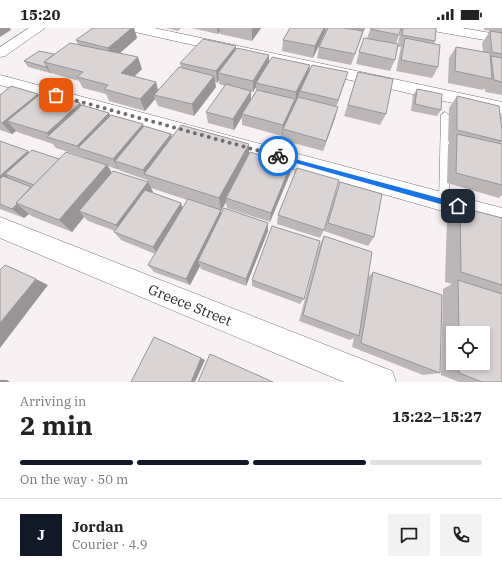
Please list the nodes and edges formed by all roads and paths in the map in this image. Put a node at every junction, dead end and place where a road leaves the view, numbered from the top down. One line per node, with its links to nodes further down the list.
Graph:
1 (38, 28): 5 (street)
2 (135, 28): 7 (street)
3 (439, 28): 4 (street)
4 (502, 39)
5 (0, 53)
6 (0, 80): 9 (street)
7 (502, 108)
8 (445, 115): 9 (lane)
9 (444, 202): 10 (street)
10 (502, 218)
11 (0, 227): 12 (street, Greece Street)
12 (381, 382)

